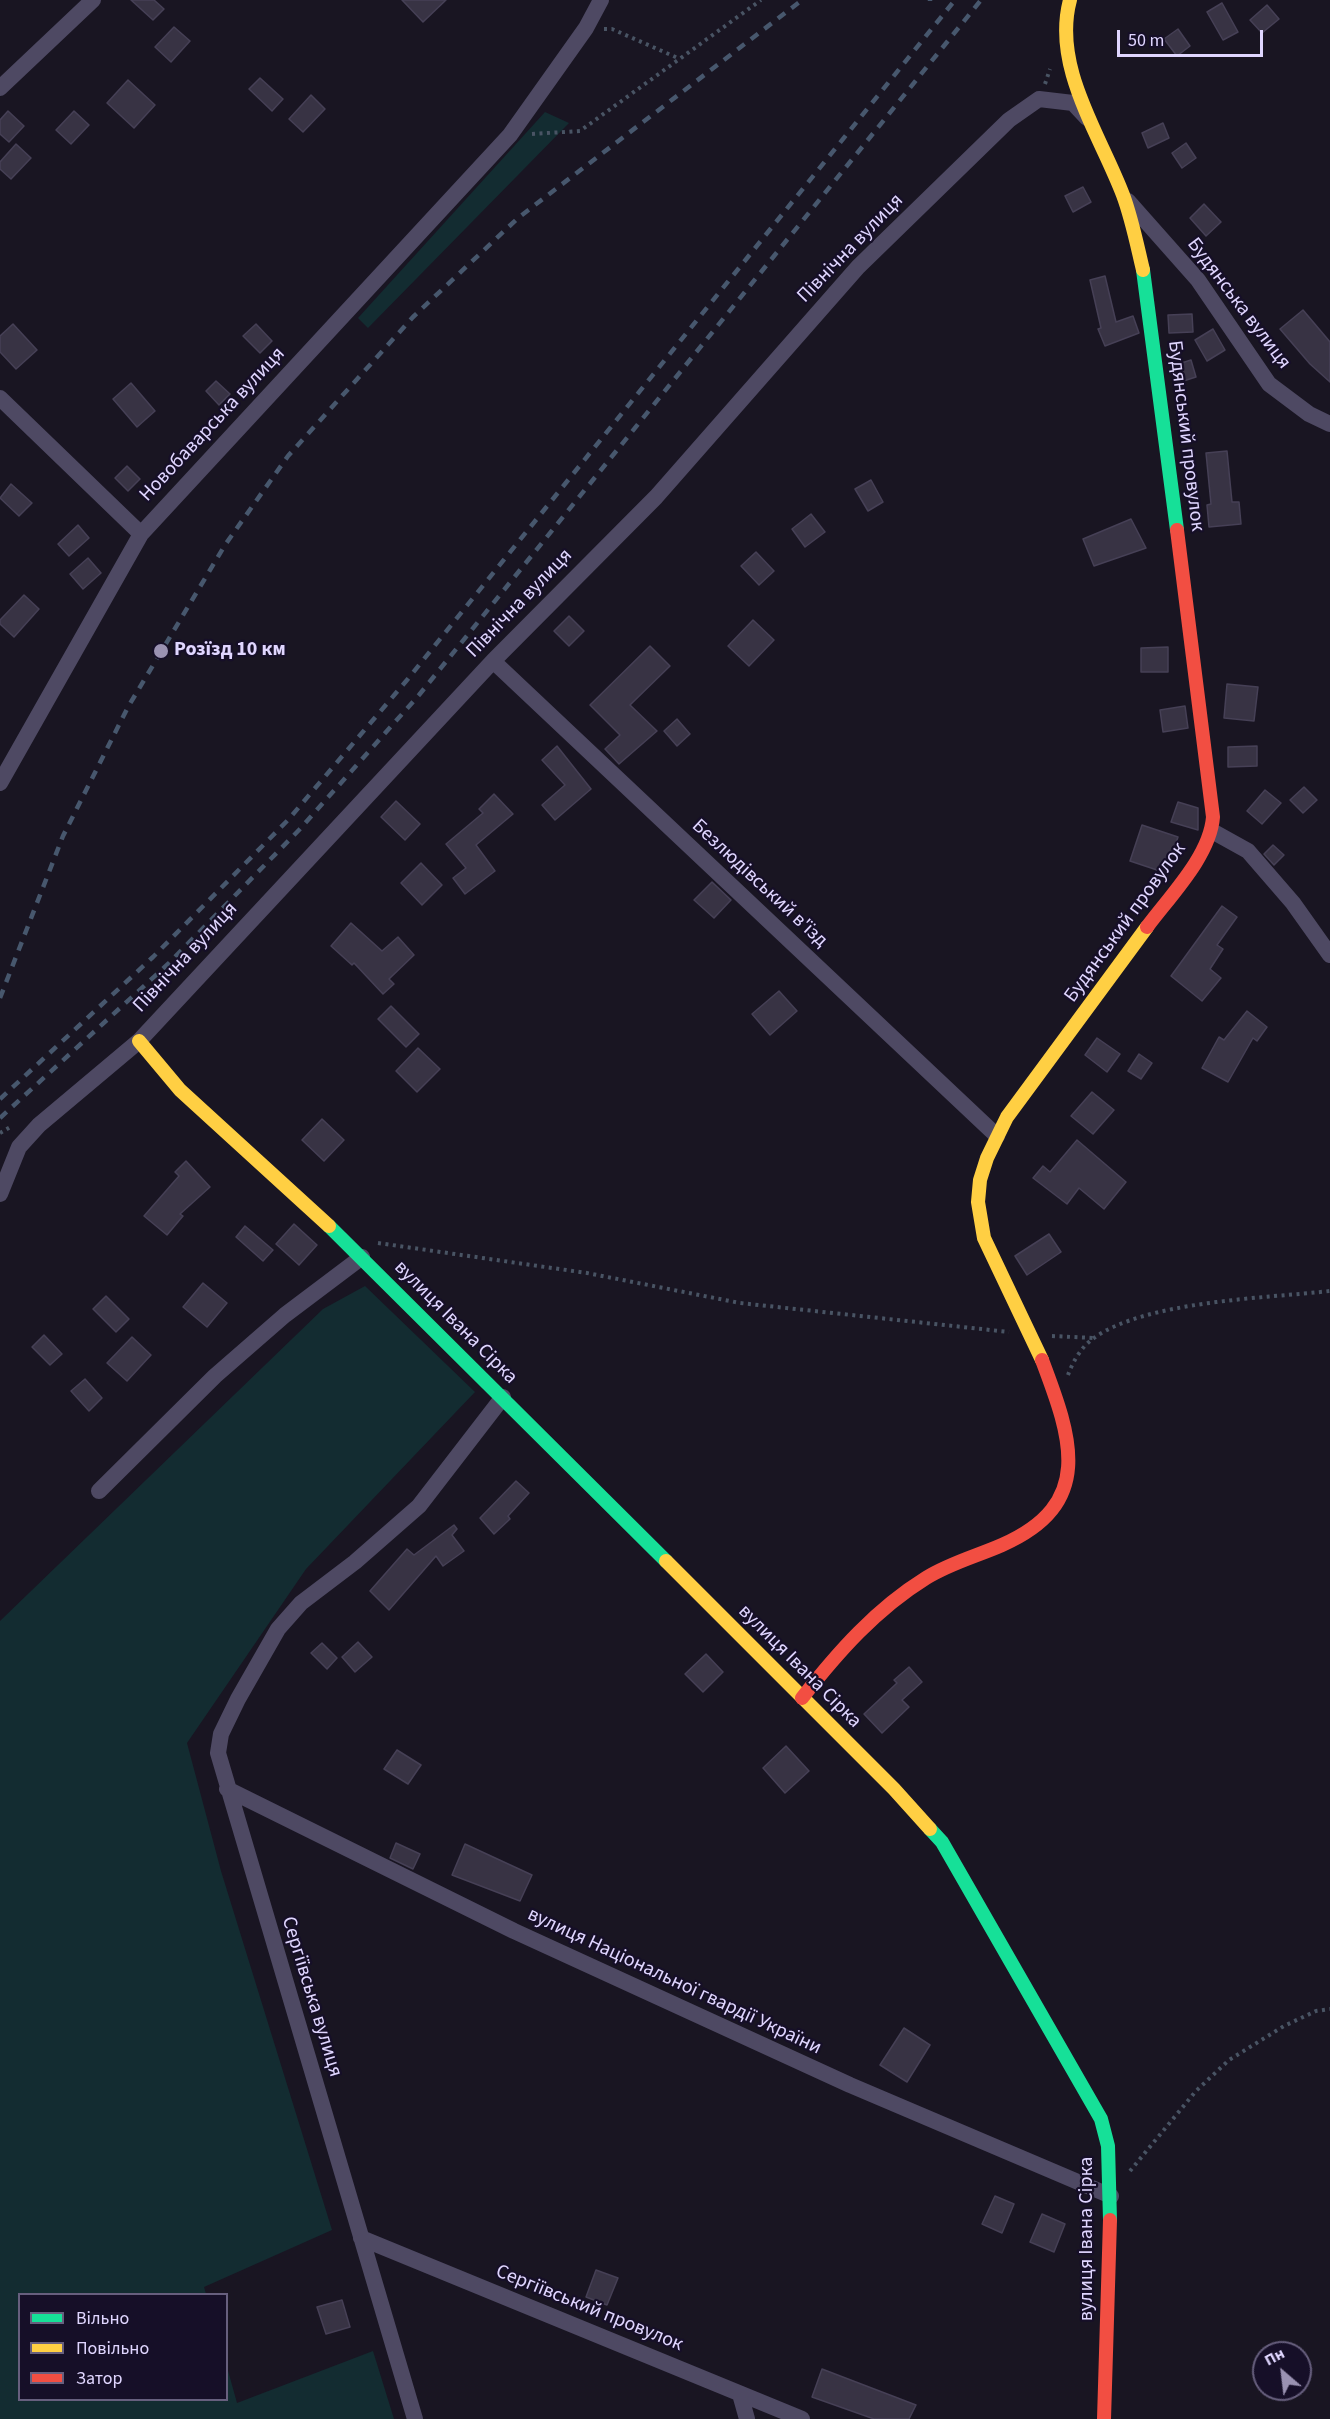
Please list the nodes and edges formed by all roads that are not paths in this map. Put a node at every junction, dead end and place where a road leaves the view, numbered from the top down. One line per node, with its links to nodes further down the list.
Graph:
1 (93, 0): 4 (street)
2 (601, 0): 9 (street, Новобаварська вулиця)
3 (1068, 5): 5 (street, Будянський провулок)
4 (0, 88)
5 (1094, 125): 6 (street, Будянський провулок); 10 (street, Північна вулиця)
6 (1123, 196): 8 (street, Будянська вулиця); 12 (street, Будянський провулок)
7 (0, 398): 9 (street)
8 (1330, 424)
9 (141, 534): 11 (street, Новобаварська вулиця)
10 (493, 662): 14 (street, Північна вулиця); 15 (street, Безлюдівський в'їзд)
11 (0, 783)
12 (1212, 831): 13 (street); 15 (street, Будянський провулок)
13 (1330, 956)
14 (139, 1041): 16 (street, Північна вулиця); 17 (street, вулиця Івана Сірка)
15 (997, 1137): 20 (street, Будянський провулок)
16 (0, 1194)
17 (363, 1257): 18 (street, вулиця Івана Сірка); 19 (street)
18 (503, 1397): 20 (street, вулиця Івана Сірка); 21 (street, Сергіївська вулиця)
19 (99, 1491)
20 (802, 1698): 22 (street, вулиця Івана Сірка)
21 (227, 1789): 22 (street, вулиця Національної гвардії України); 23 (street, Сергіївська вулиця)
22 (1111, 2196): 28 (street, вулиця Івана Сірка)
23 (361, 2238): 24 (street, Сергіївський провулок); 25 (street, Сергіївська вулиця)
24 (740, 2394): 26 (street); 27 (street, Сергіївський провулок)
25 (415, 2419)
26 (747, 2419)
27 (802, 2419)
28 (1104, 2419)

